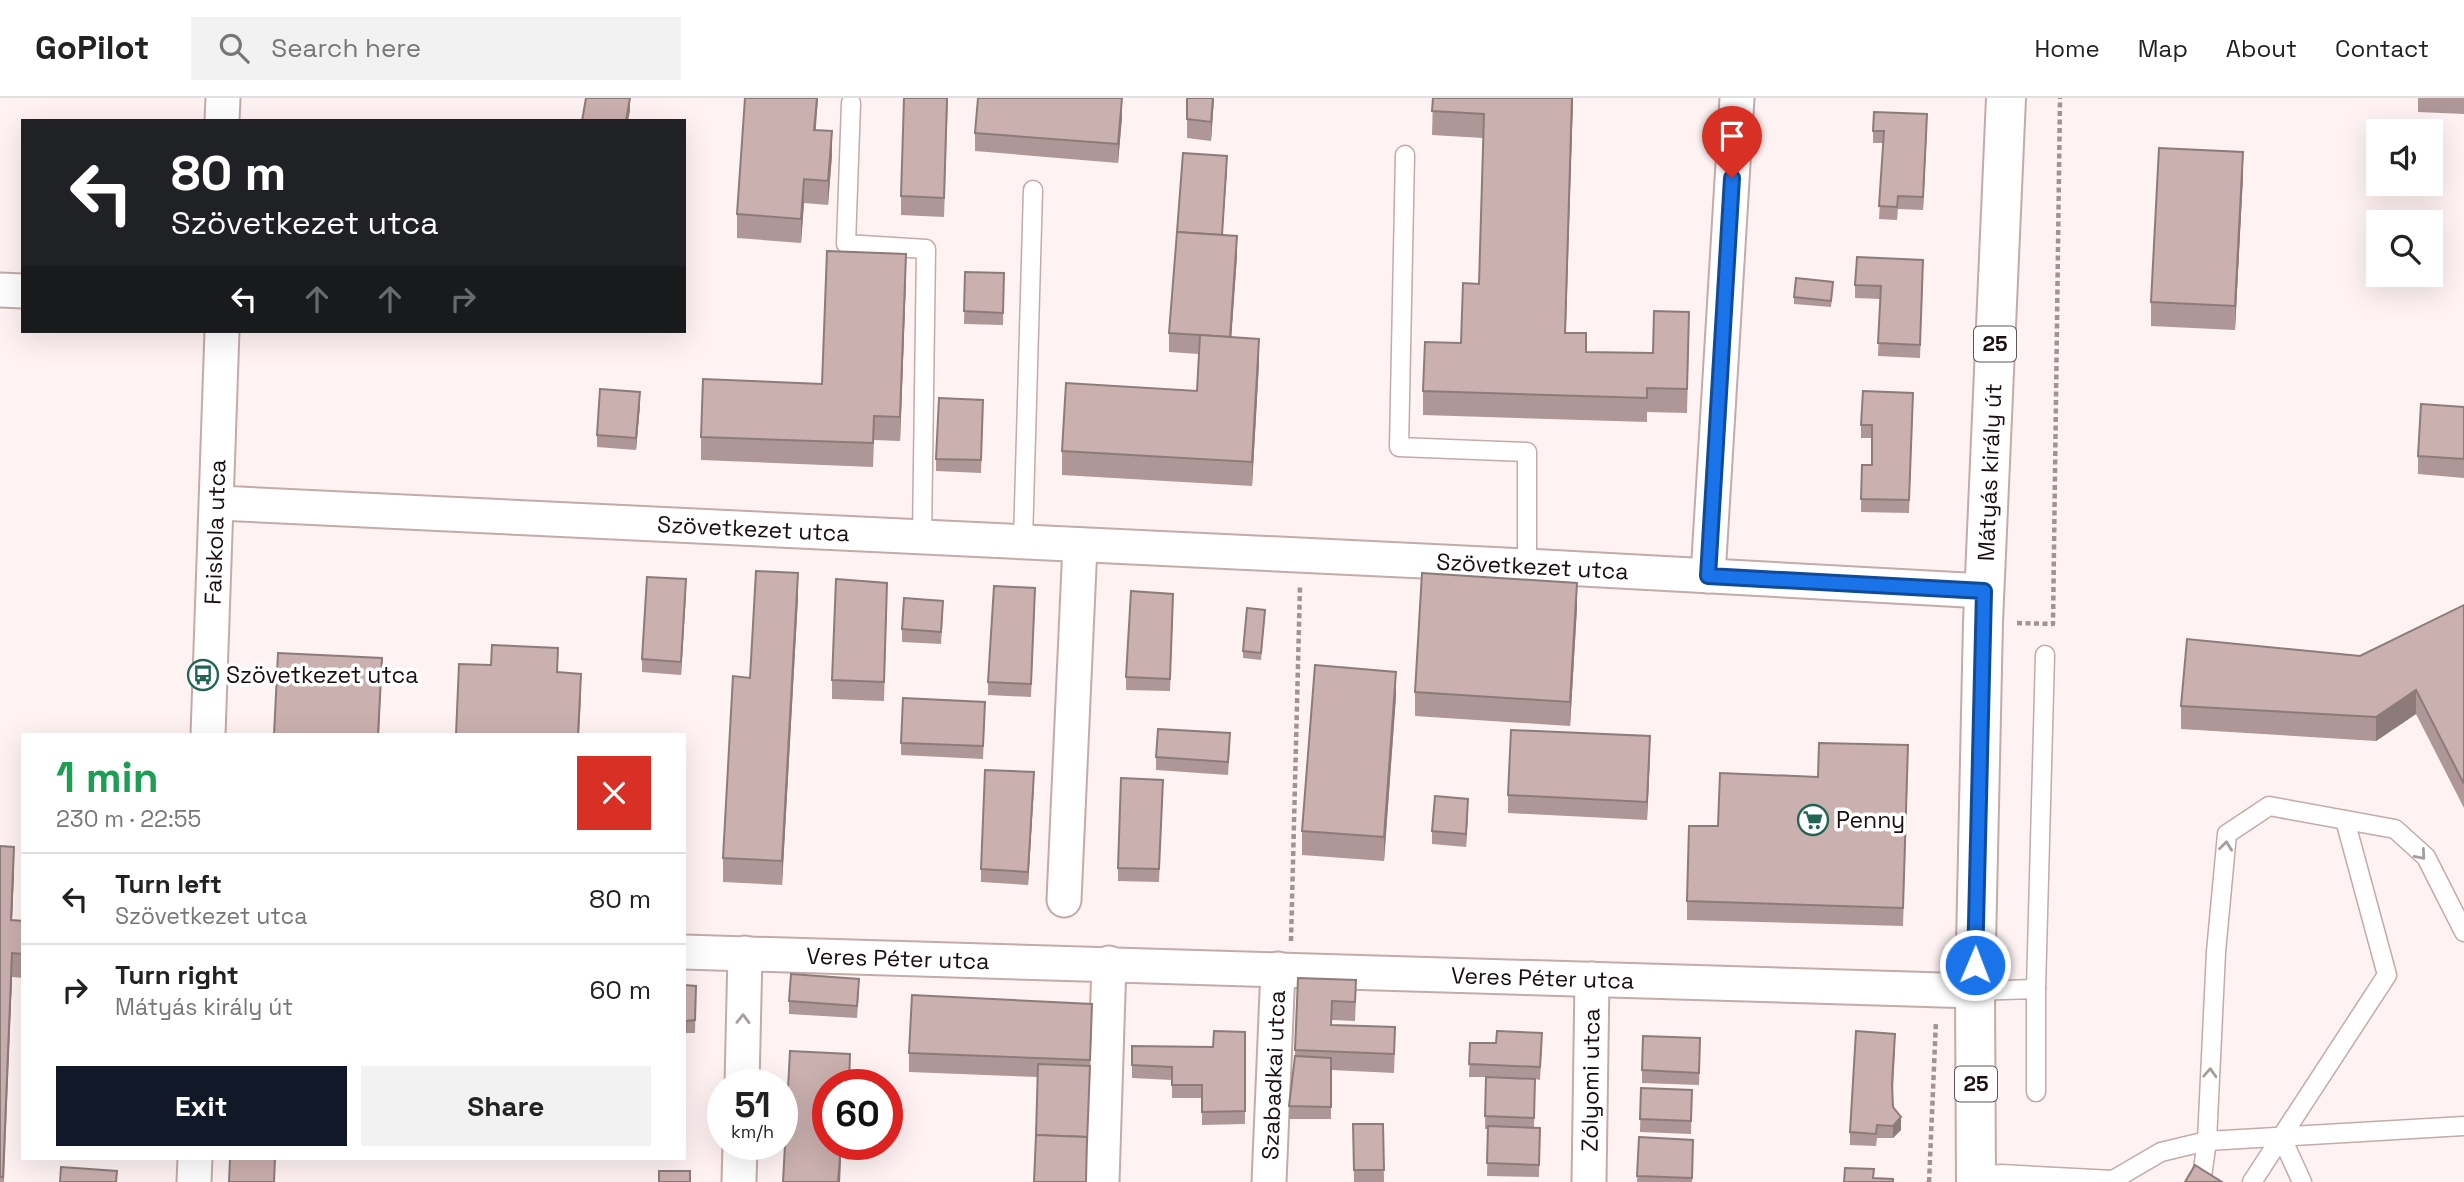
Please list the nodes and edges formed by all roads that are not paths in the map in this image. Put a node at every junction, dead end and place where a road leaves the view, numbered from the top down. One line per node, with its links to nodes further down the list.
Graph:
1 (223, 98): 5 (street)
2 (1737, 98): 16 (street)
3 (2006, 98): 17 (main road, Mátyás király út / 25)
4 (851, 103): 12 (lane)
5 (222, 119)
6 (1405, 155): 15 (lane)
7 (1033, 190): 13 (lane)
8 (0, 290): 9 (street)
9 (21, 291)
10 (222, 333): 11 (street, Faiskola utca)
11 (218, 503): 12 (street, Szövetkezet utca); 19 (street, Faiskola utca)
12 (922, 537): 13 (street, Szövetkezet utca)
13 (1023, 541): 14 (street, Szövetkezet utca)
14 (1080, 545): 15 (street, Szövetkezet utca); 21 (street)
15 (1527, 566): 16 (street, Szövetkezet utca)
16 (1708, 576): 17 (street, Szövetkezet utca)
17 (1984, 606): 29 (main road, Mátyás király út / 25)
18 (2045, 655): 28 (lane)
19 (208, 733)
20 (2345, 820): 22 (lane, one-way to 22); 33 (lane); 34 (lane, one-way to 20)
21 (1064, 900)
22 (2464, 932)
23 (686, 952): 24 (street, Veres Péter utca)
24 (745, 953): 25 (street, Veres Péter utca); 30 (street, one-way to 24)
25 (1109, 963): 26 (street, Veres Péter utca); 42 (street)
26 (1284, 970): 27 (street, Veres Péter utca); 43 (street, Szabadkai utca)
27 (1592, 979): 29 (street, Veres Péter utca); 44 (street, Zólyomi utca)
28 (2036, 989): 29 (lane); 31 (lane)
29 (1975, 991): 38 (main road, Mátyás király út / 25)
30 (742, 1069)
31 (2036, 1092)
32 (2464, 1126): 33 (lane)
33 (2281, 1136): 34 (lane); 45 (lane); 46 (lane)
34 (2207, 1141): 37 (lane); 39 (lane)
35 (195, 1160): 40 (street)
36 (740, 1160): 41 (street)
37 (2202, 1176)
38 (1976, 1179): 39 (lane)
39 (2113, 1181)
40 (194, 1182)
41 (739, 1182)
42 (1102, 1182)
43 (1269, 1182)
44 (1589, 1182)
45 (2252, 1182)
46 (2302, 1182)

